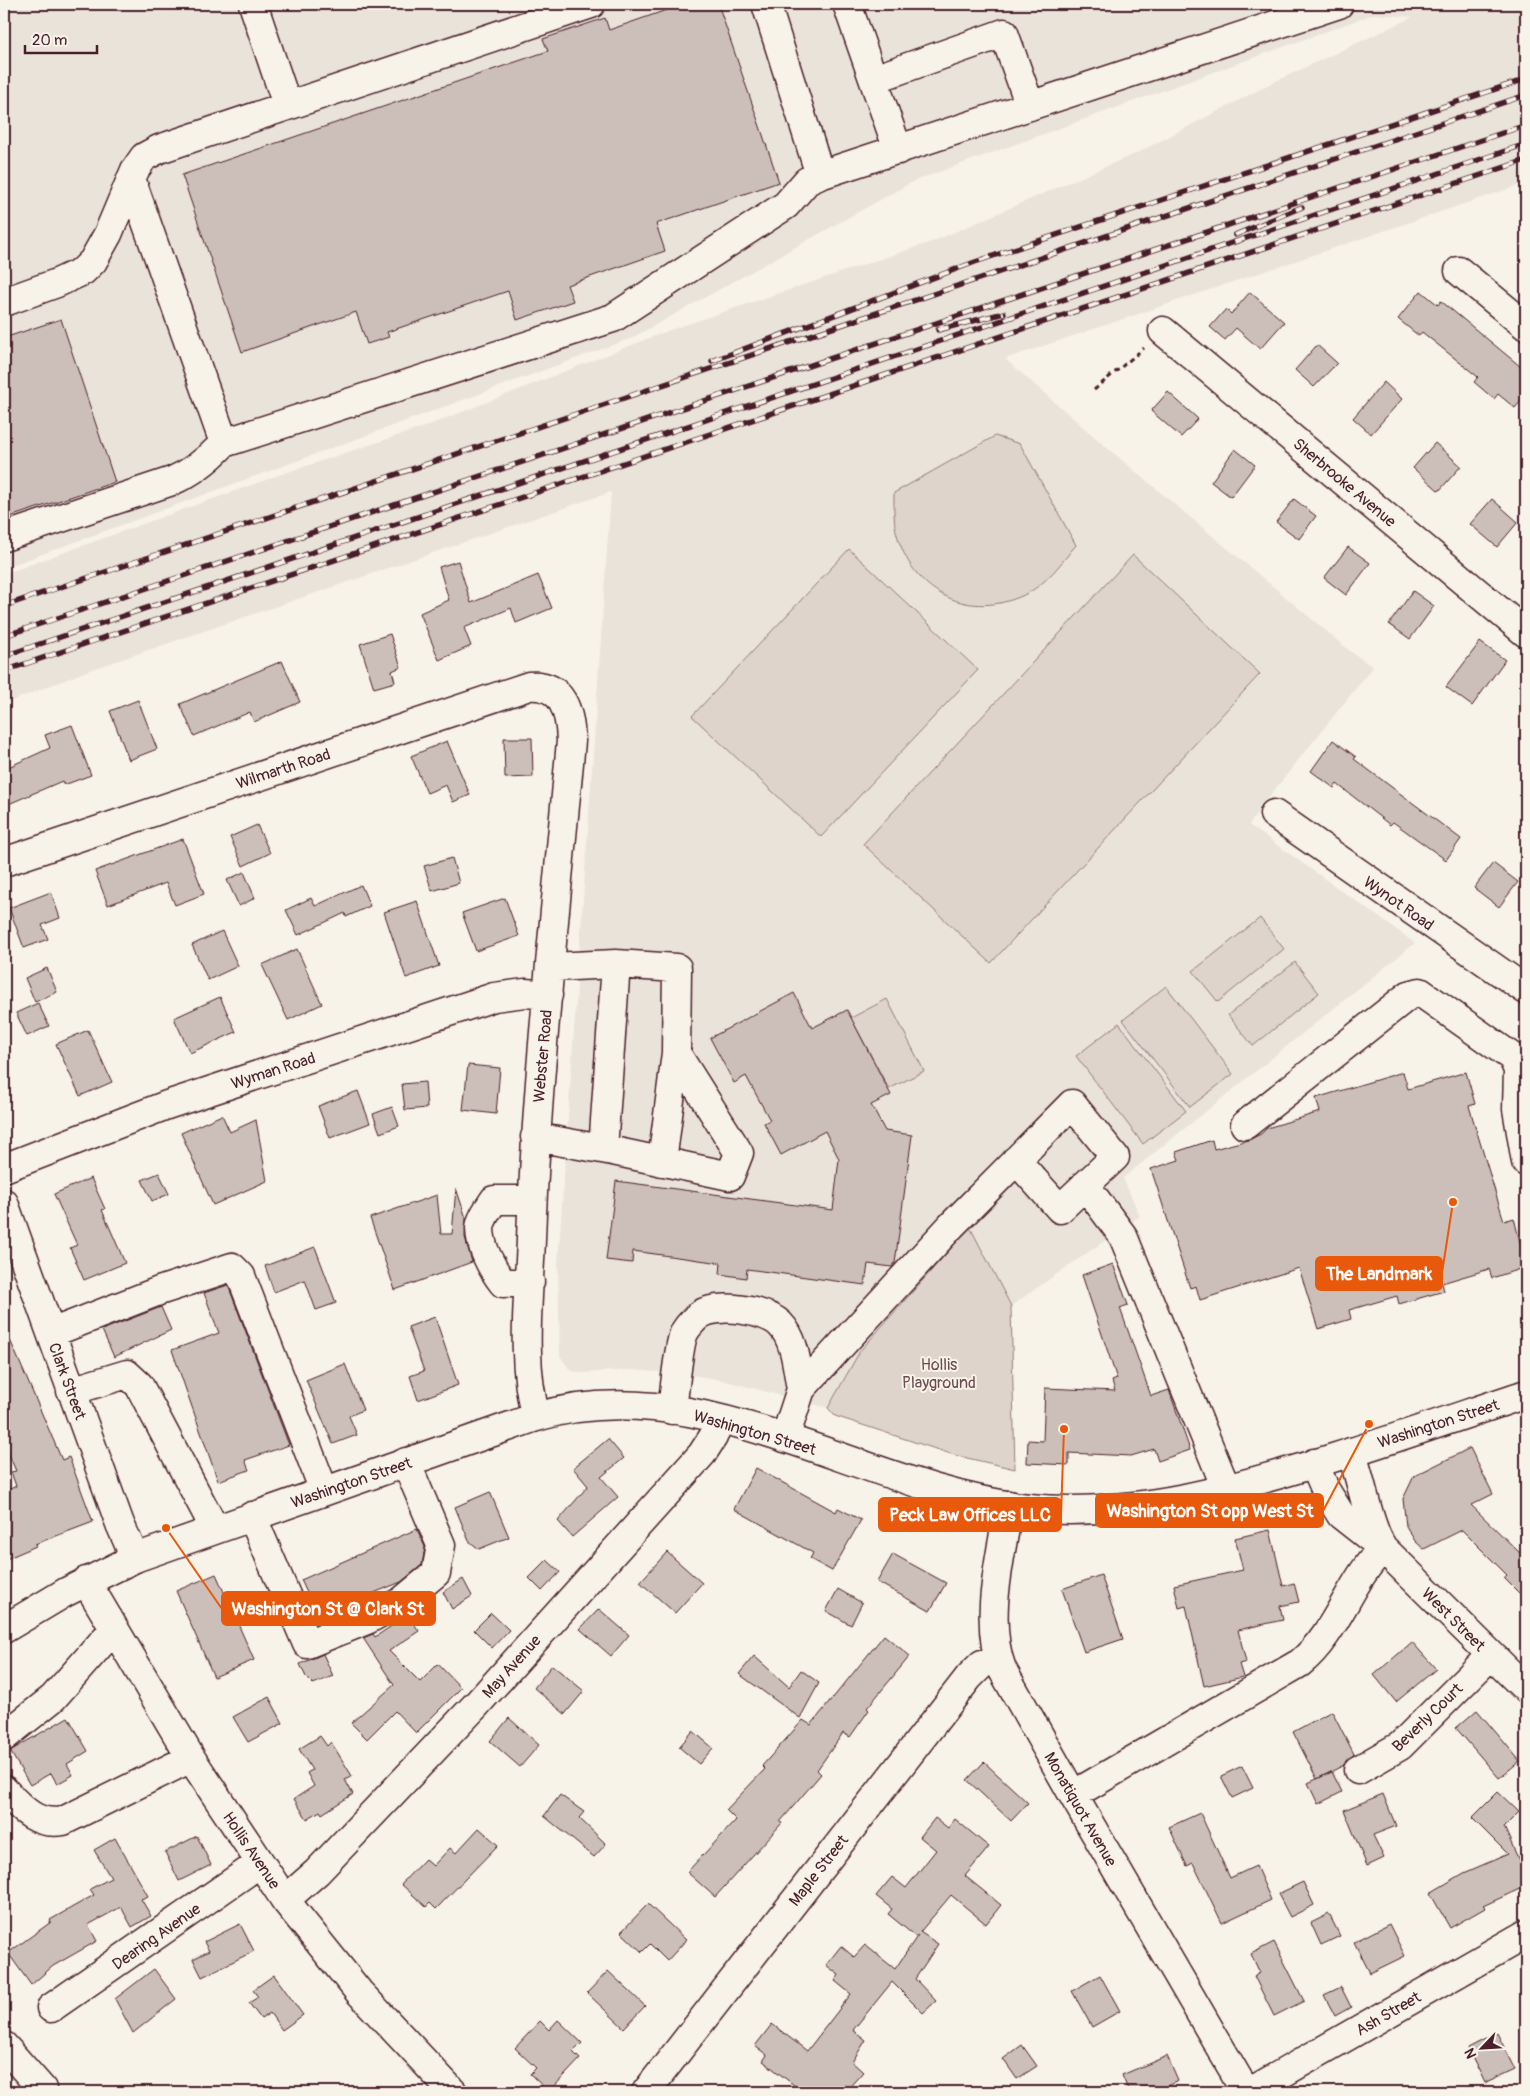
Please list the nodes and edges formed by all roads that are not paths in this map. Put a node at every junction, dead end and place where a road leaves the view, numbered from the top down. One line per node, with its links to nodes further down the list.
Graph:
1 (253, 4): 7 (street)
2 (590, 4): 7 (street)
3 (766, 4): 10 (street)
4 (847, 4): 6 (street)
5 (1339, 4): 8 (street)
6 (874, 79): 8 (street); 9 (street)
7 (288, 105): 11 (street)
8 (1030, 106): 9 (street)
9 (898, 150): 10 (street)
10 (820, 175): 16 (street)
11 (131, 179): 13 (street); 16 (street)
12 (1458, 271): 14 (street)
13 (4, 302)
14 (1526, 326)
15 (1164, 331): 18 (street, Sherbrooke Avenue)
16 (224, 443): 17 (street)
17 (4, 537)
18 (1526, 633)
19 (560, 698): 21 (street, Wilmarth Road); 23 (street, Webster Road)
20 (1274, 814): 24 (street, Wynot Road)
21 (4, 862)
22 (616, 964): 23 (street); 26 (street); 29 (street)
23 (551, 967): 25 (street, Webster Road)
24 (1526, 990)
25 (548, 994): 28 (street, Webster Road); 33 (street, Wyman Road)
26 (676, 1053): 31 (street); 31 (street)
27 (1245, 1125): 32 (street)
28 (535, 1137): 29 (street); 35 (street, Webster Road)
29 (608, 1150): 31 (street)
30 (1016, 1160): 34 (street); 34 (street); 39 (street)
31 (662, 1162)
32 (1526, 1162)
33 (4, 1168)
34 (1085, 1186): 49 (street)
35 (532, 1200): 37 (street, Webster Road); 37 (street)
36 (4, 1203): 38 (street, Clark Street)
37 (530, 1282): 43 (street, Webster Road)
38 (51, 1333): 40 (street, Clark Street); 50 (street)
39 (801, 1389): 42 (street); 45 (street)
40 (72, 1391): 53 (street); 55 (street, Clark Street)
41 (1526, 1394): 46 (street, Washington Street)
42 (672, 1410): 43 (street, Washington Street); 44 (street, Washington Street)
43 (536, 1417): 47 (street, Washington Street)
44 (720, 1420): 45 (street, Washington Street); 68 (street, May Avenue)
45 (785, 1438): 51 (street, Washington Street)
46 (1351, 1452): 48 (street, Washington Street); 54 (street, West Street)
47 (406, 1462): 50 (street, Washington Street); 52 (street)
48 (1314, 1464): 49 (street, Washington Street); 54 (street, West Street)
49 (1226, 1488): 51 (street, Washington Street)
50 (324, 1491): 52 (street, Washington Street)
51 (1009, 1505): 60 (street, Monatiquot Avenue)
52 (252, 1516): 53 (street, Washington Street)
53 (215, 1529): 55 (street, Washington Street)
54 (1383, 1548): 59 (street, West Street); 66 (street)
55 (135, 1558): 56 (street, Washington Street)
56 (86, 1581): 57 (street, Washington Street); 58 (street, Hollis Avenue)
57 (6, 1624)
58 (113, 1630): 62 (street); 63 (street, Hollis Avenue)
59 (1491, 1655): 61 (street, West Street); 64 (street, Beverly Court)
60 (998, 1658): 66 (street, Monatiquot Avenue); 74 (street, Maple Street)
61 (1526, 1689)
62 (4, 1737)
63 (192, 1758): 65 (street); 67 (street, Hollis Avenue)
64 (1358, 1770)
65 (4, 1790)
66 (1073, 1795): 75 (street, Monatiquot Avenue)
67 (260, 1863): 68 (street, Hollis Avenue); 70 (street, Dearing Avenue)
68 (285, 1900): 73 (street, Hollis Avenue)
69 (1526, 1934): 76 (street, Ash Street)
70 (52, 2008)
71 (4, 2046): 72 (street)
72 (38, 2092)
73 (453, 2092)
74 (646, 2092)
75 (1246, 2092)
76 (1250, 2092)

